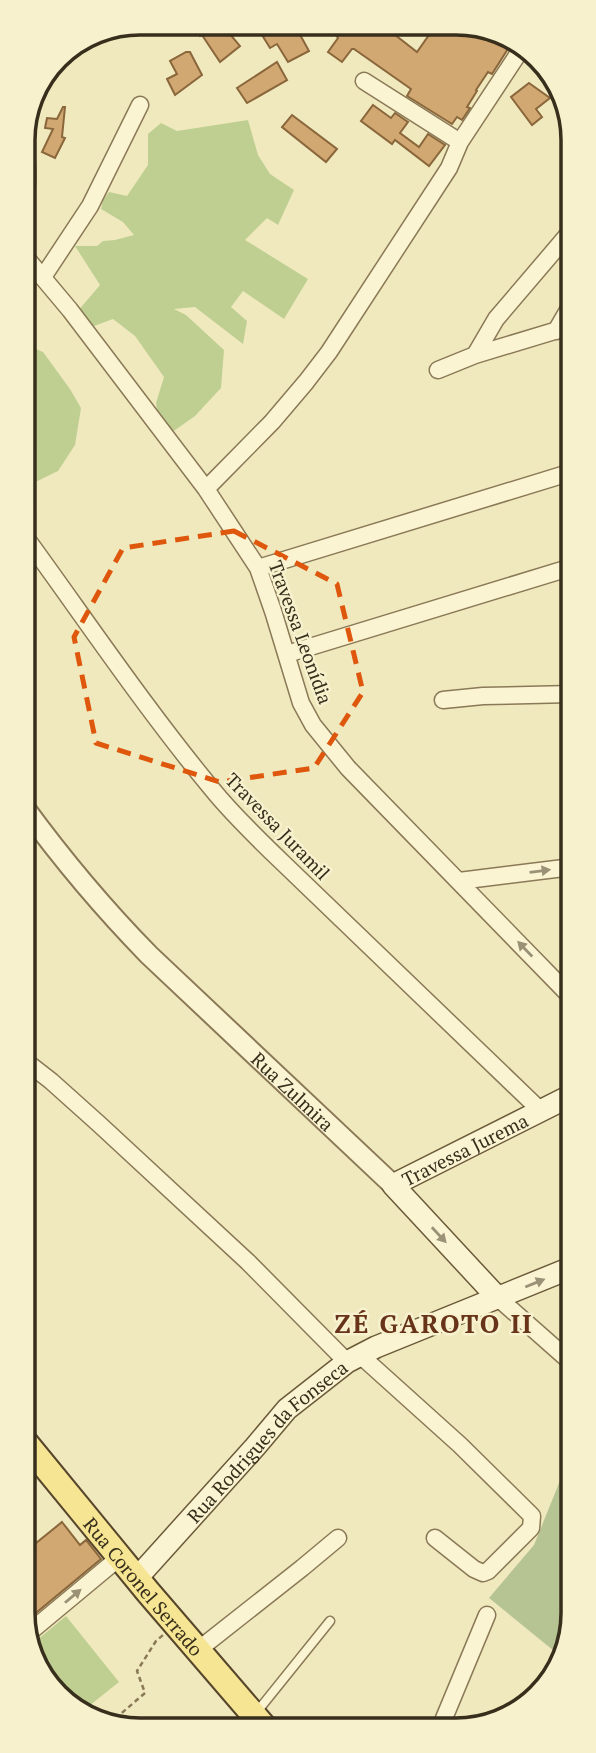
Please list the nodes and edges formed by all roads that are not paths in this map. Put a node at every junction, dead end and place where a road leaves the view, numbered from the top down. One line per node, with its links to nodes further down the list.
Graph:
1 (517, 55): 4 (street)
2 (364, 81): 4 (street)
3 (140, 105): 7 (street)
4 (460, 142): 12 (street)
5 (561, 243): 9 (street)
6 (35, 268): 7 (street, Travessa Leonídia)
7 (43, 277): 12 (street, Travessa Leonídia)
8 (561, 329): 9 (street)
9 (475, 355): 10 (street)
10 (438, 370)
11 (561, 475): 14 (street)
12 (206, 489): 14 (street, Travessa Leonídia)
13 (35, 550): 25 (street, Travessa Juramil)
14 (258, 568): 16 (street, Travessa Leonídia)
15 (561, 570): 16 (street)
16 (287, 654): 21 (street, Travessa Leonídia)
17 (561, 694): 18 (street)
18 (443, 700)
19 (35, 830): 26 (street, Rua Zulmira)
20 (561, 868): 21 (street, one-way to 20)
21 (459, 881): 22 (street, Travessa Leonídia, one-way to 21)
22 (561, 987)
23 (35, 1069): 30 (street)
24 (561, 1101): 25 (main road, Travessa Jurema)
25 (541, 1111): 26 (main road, Travessa Jurema)
26 (393, 1185): 28 (main road, Rua Zulmira, one-way to 28)
27 (561, 1273): 28 (main road, Rua Rodrigues da Fonseca, one-way to 27)
28 (497, 1297): 29 (street, Rua Zulmira); 30 (main road, Rua Rodrigues da Fonseca)
29 (561, 1353)
30 (354, 1359): 33 (street); 35 (main road, Rua Rodrigues da Fonseca)
31 (35, 1454): 34 (main road, Rua Coronel Serrado)
32 (338, 1538): 39 (street)
33 (435, 1538)
34 (120, 1558): 35 (main road, Rua Coronel Serrado); 38 (street, one-way to 34)
35 (137, 1578): 39 (main road, Rua Coronel Serrado)
36 (487, 1615): 42 (street)
37 (330, 1621): 41 (lane)
38 (36, 1627)
39 (198, 1650): 40 (main road, Rua Coronel Serrado)
40 (256, 1718)
41 (262, 1718)
42 (444, 1718)

